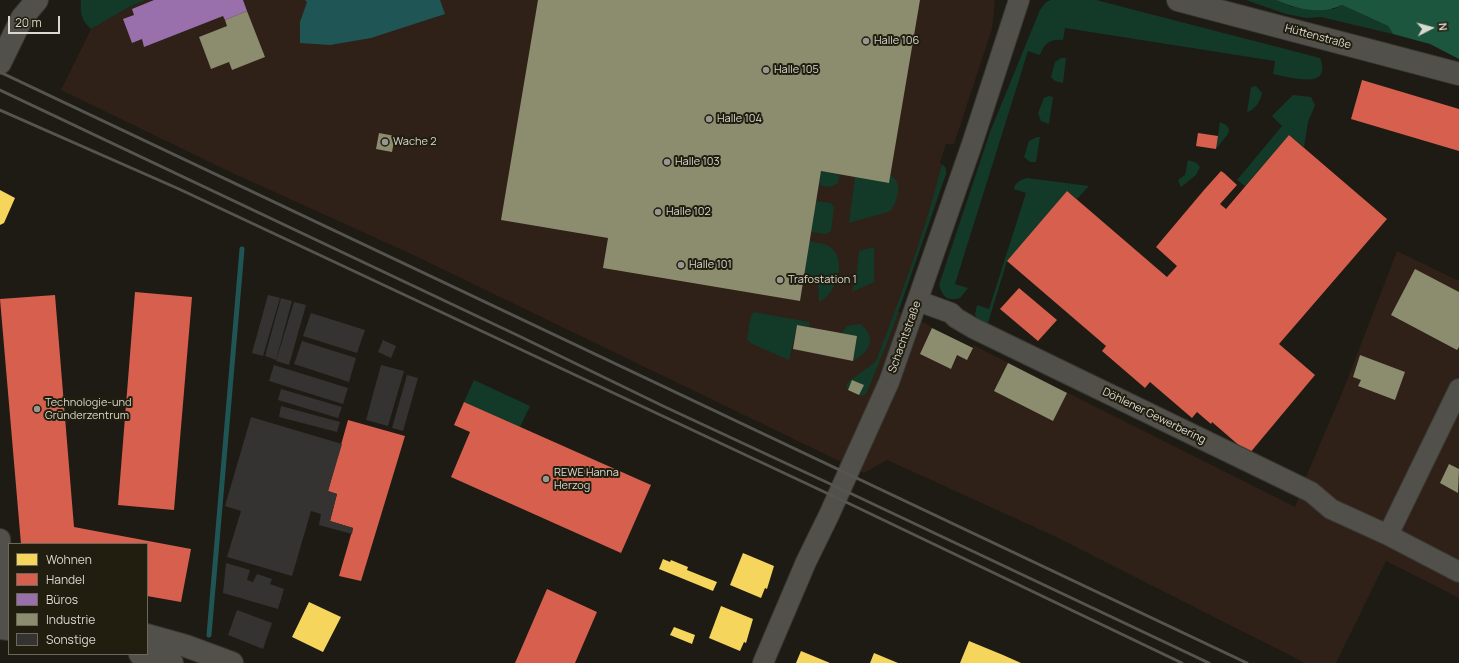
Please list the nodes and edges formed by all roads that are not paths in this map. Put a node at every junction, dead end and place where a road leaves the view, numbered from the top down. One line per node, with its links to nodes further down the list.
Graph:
1 (38, 0): 4 (main road)
2 (1019, 0): 6 (street, Schachtstraße)
3 (1178, 0): 5 (main road, Hüttenstraße)
4 (0, 62)
5 (1459, 74)
6 (918, 301): 8 (street, Döhlener Gewerbering); 16 (street, Schachtstraße)
7 (1459, 389): 8 (street)
8 (1388, 535): 10 (street, Döhlener Gewerbering)
9 (0, 538): 11 (street)
10 (1459, 572)
11 (5, 619)
12 (148, 635): 15 (main road)
13 (144, 655): 14 (main road)
14 (172, 663)
15 (232, 663)
16 (763, 663)

